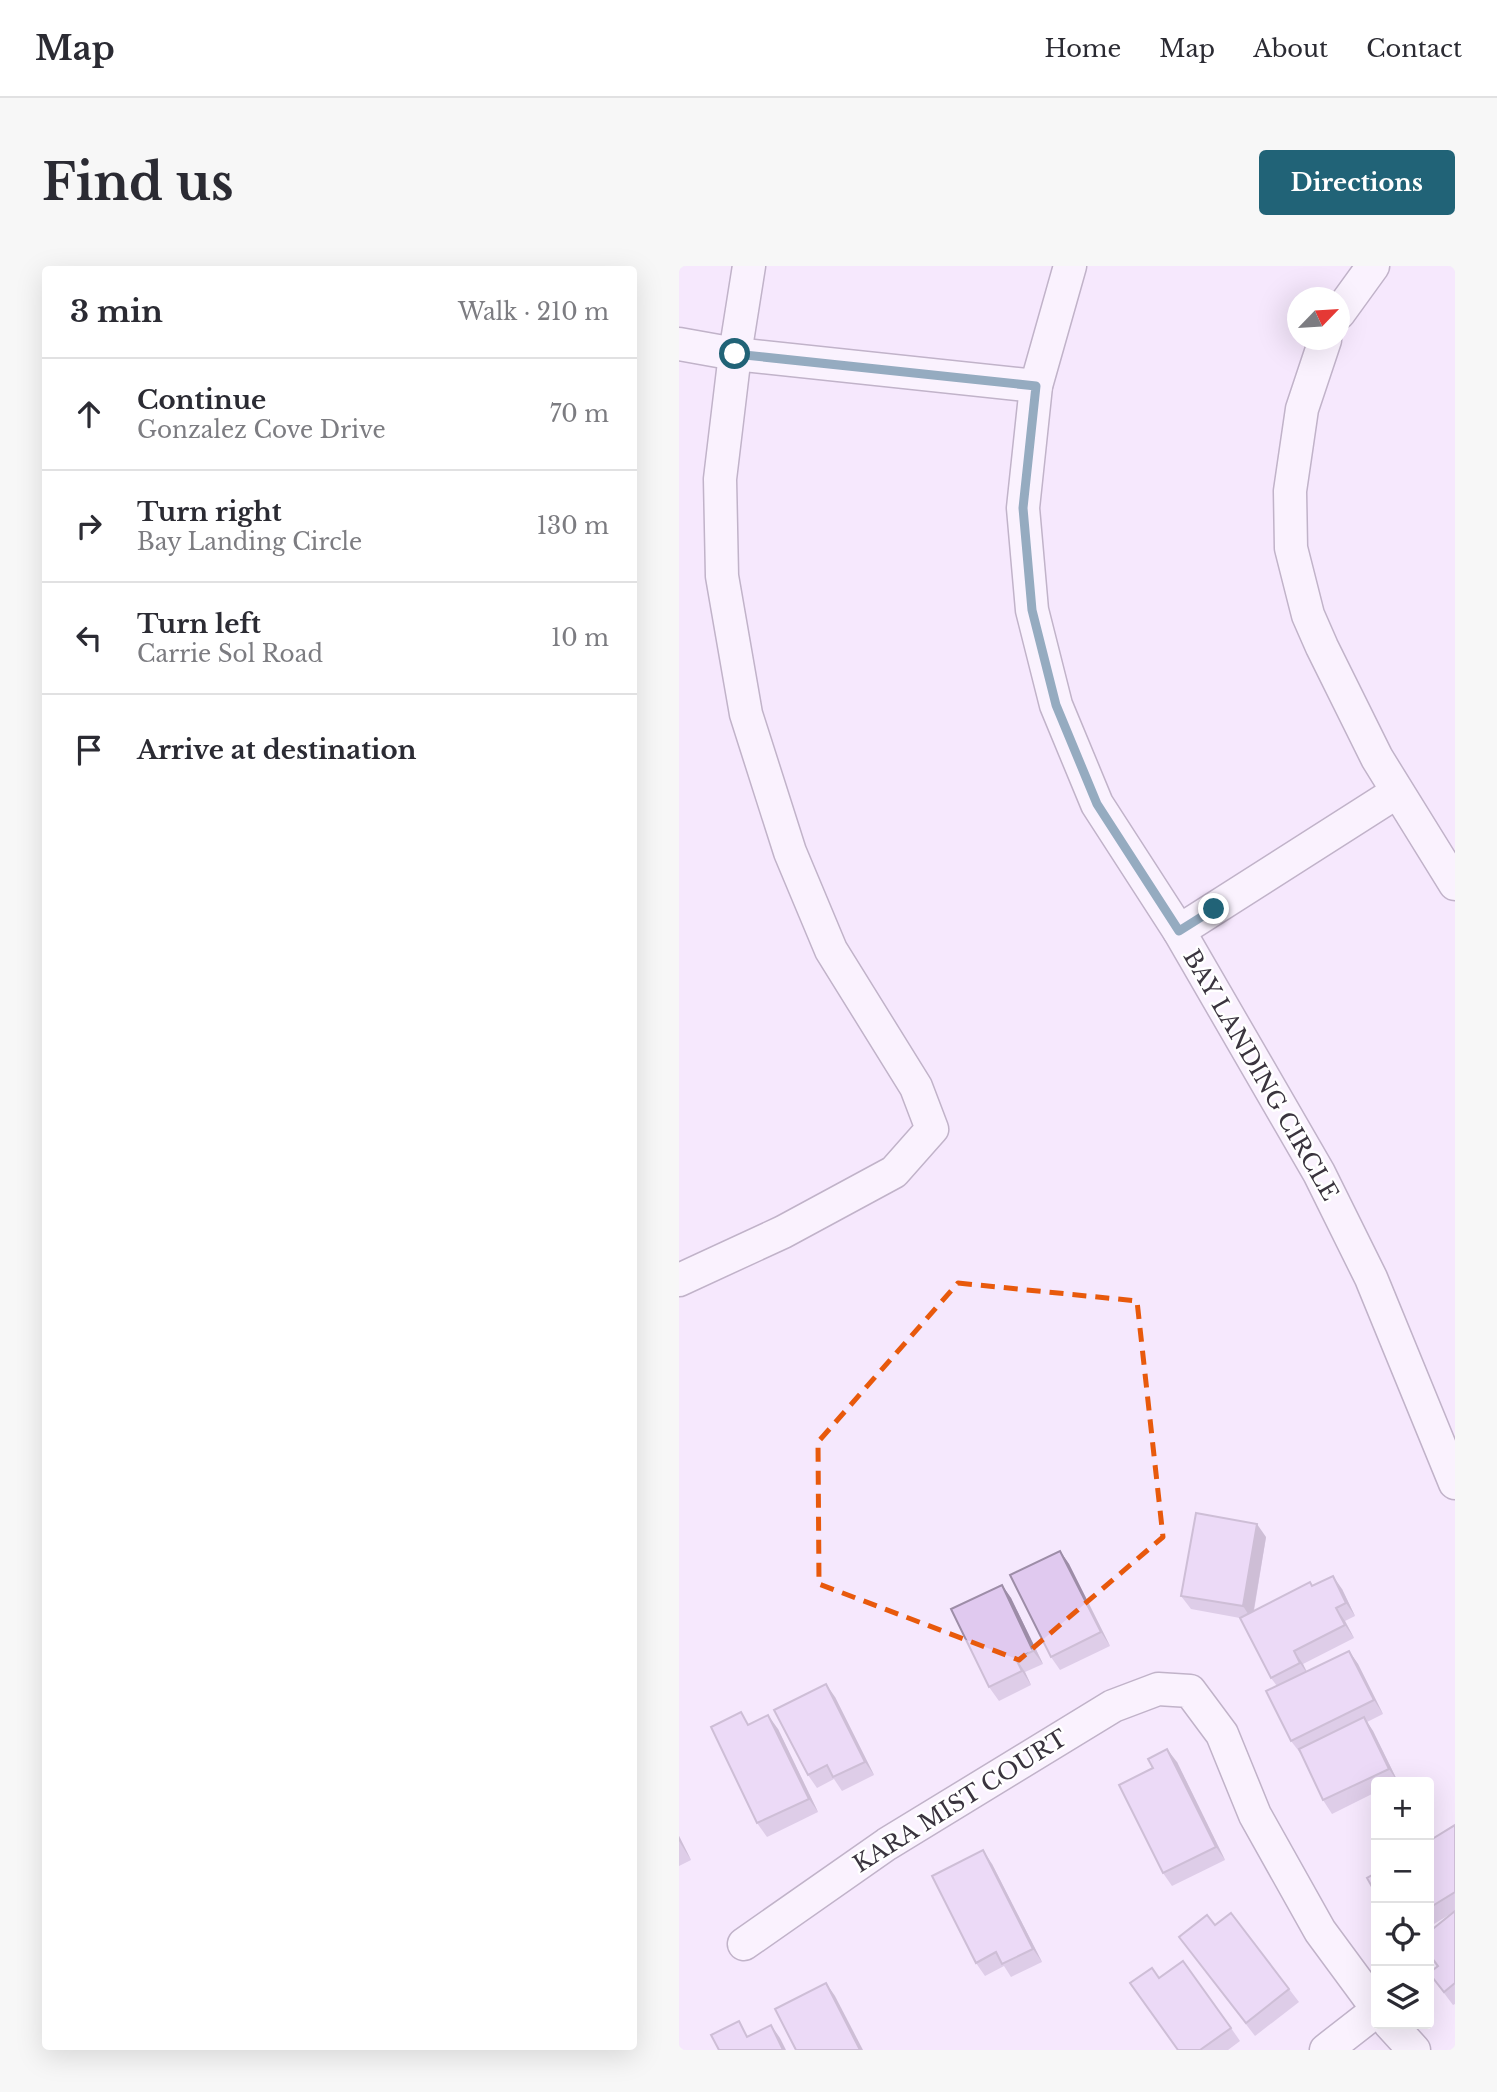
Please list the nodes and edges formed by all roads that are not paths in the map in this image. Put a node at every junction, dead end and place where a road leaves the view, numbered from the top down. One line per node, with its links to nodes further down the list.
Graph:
1 (749, 266): 7 (street)
2 (1070, 266): 8 (street, BAY LANDING CIRCLE)
3 (1373, 266): 4 (street)
4 (1350, 298)
5 (679, 344): 7 (street)
6 (1322, 350): 9 (street)
7 (735, 354): 8 (street); 12 (street)
8 (1036, 386): 11 (street, BAY LANDING CIRCLE)
9 (1397, 792): 10 (street); 11 (street)
10 (1455, 884)
11 (1179, 931): 13 (street, BAY LANDING CIRCLE)
12 (679, 1280)
13 (1455, 1483)
14 (744, 1944): 15 (street, KARA MIST COURT)
15 (1371, 2002)
16 (1371, 2013): 18 (street)
17 (1395, 2029): 19 (street)
18 (1327, 2050)
19 (1414, 2050)

